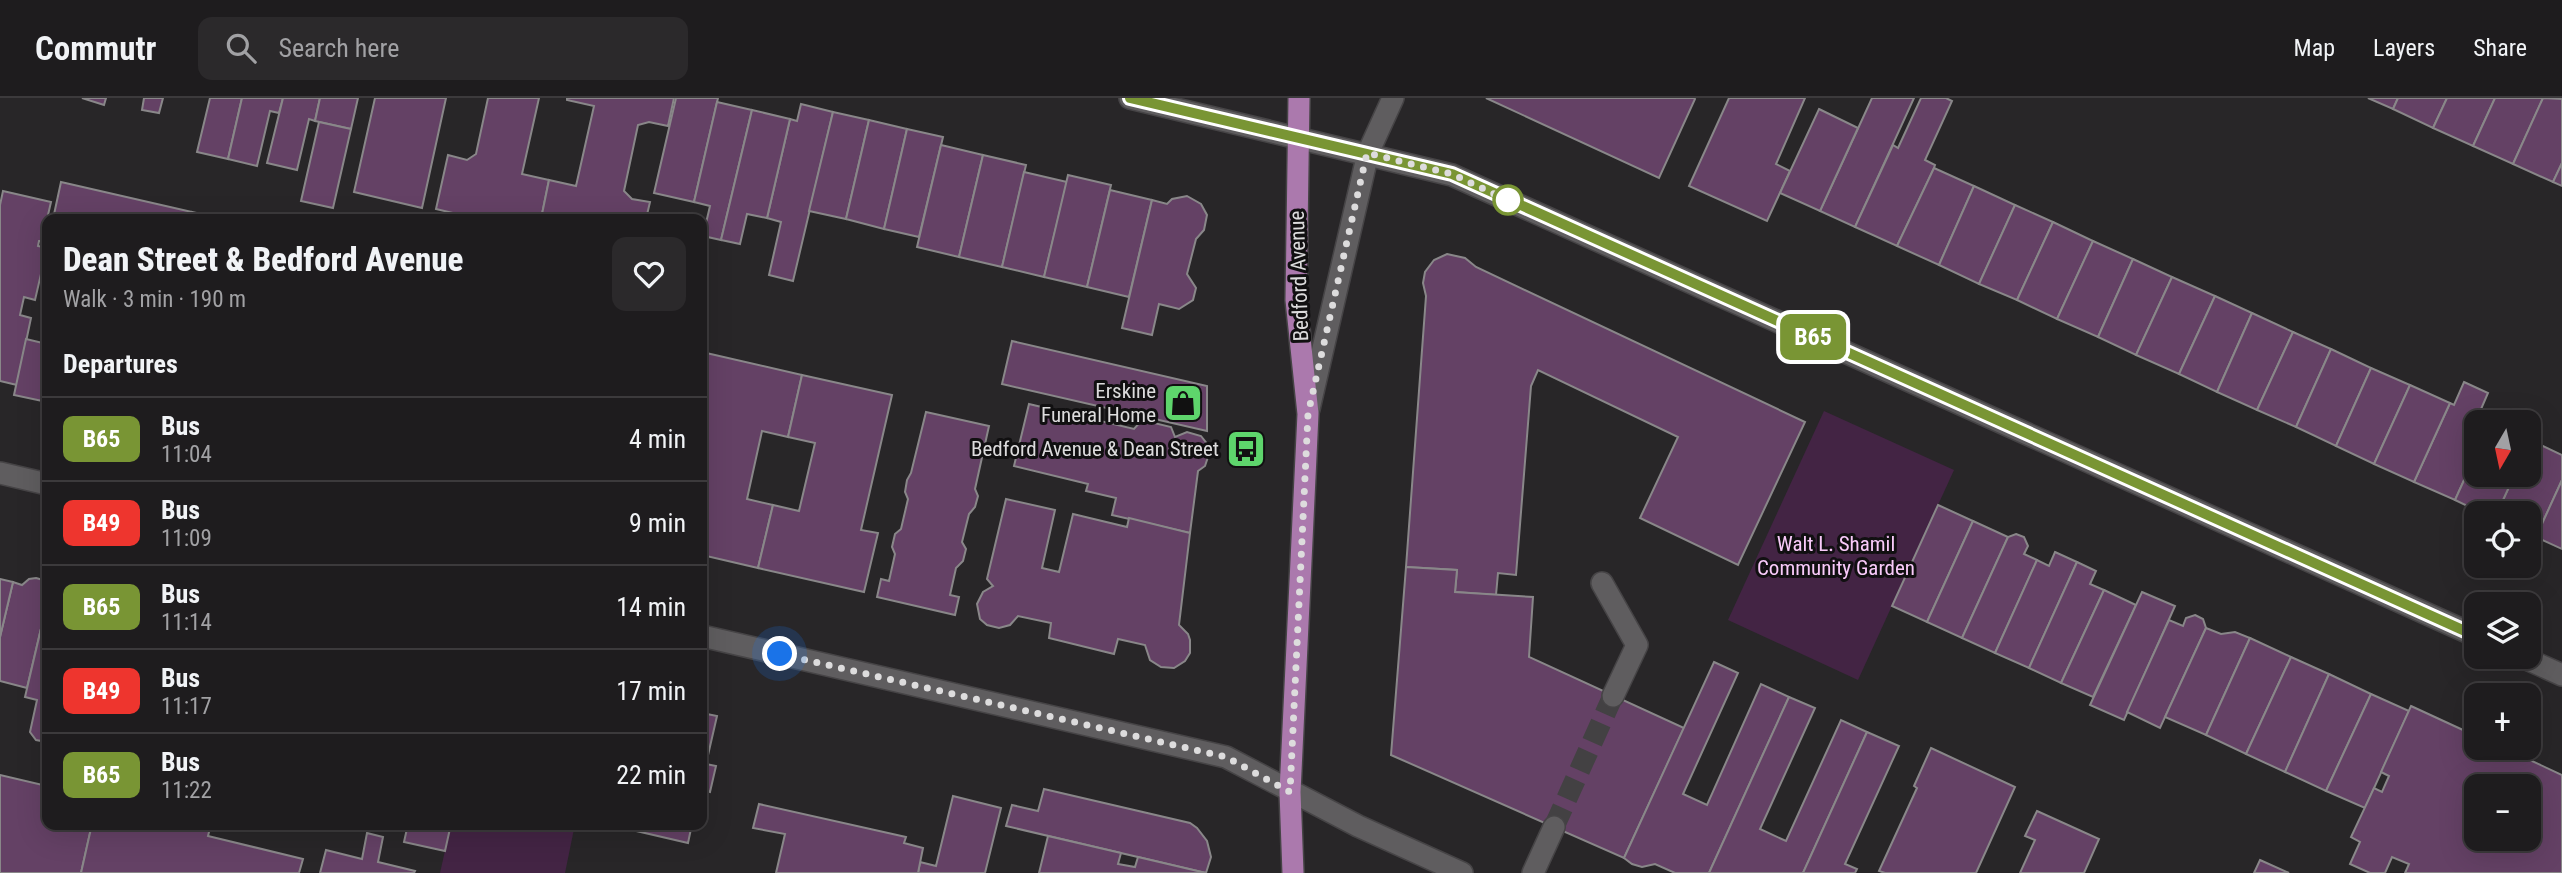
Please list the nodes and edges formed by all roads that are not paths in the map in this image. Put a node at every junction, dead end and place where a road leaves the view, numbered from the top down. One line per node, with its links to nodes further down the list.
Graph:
1 (1130, 98): 4 (street)
2 (1299, 98): 4 (main road, Bedford Avenue)
3 (1393, 98): 5 (street, Bedford Avenue)
4 (1297, 137): 5 (street); 6 (main road, Bedford Avenue)
5 (1367, 153): 6 (street, Bedford Avenue); 10 (street)
6 (1308, 414): 15 (main road, Bedford Avenue)
7 (0, 473): 8 (street)
8 (42, 483)
9 (1602, 583): 14 (street)
10 (2464, 631)
11 (707, 637): 15 (street)
12 (2541, 665): 13 (street)
13 (2562, 675)
14 (1613, 696)
15 (1290, 792): 17 (main road, Bedford Avenue); 18 (street)
16 (1554, 827): 19 (street)
17 (1293, 873)
18 (1462, 873)
19 (1533, 873)

